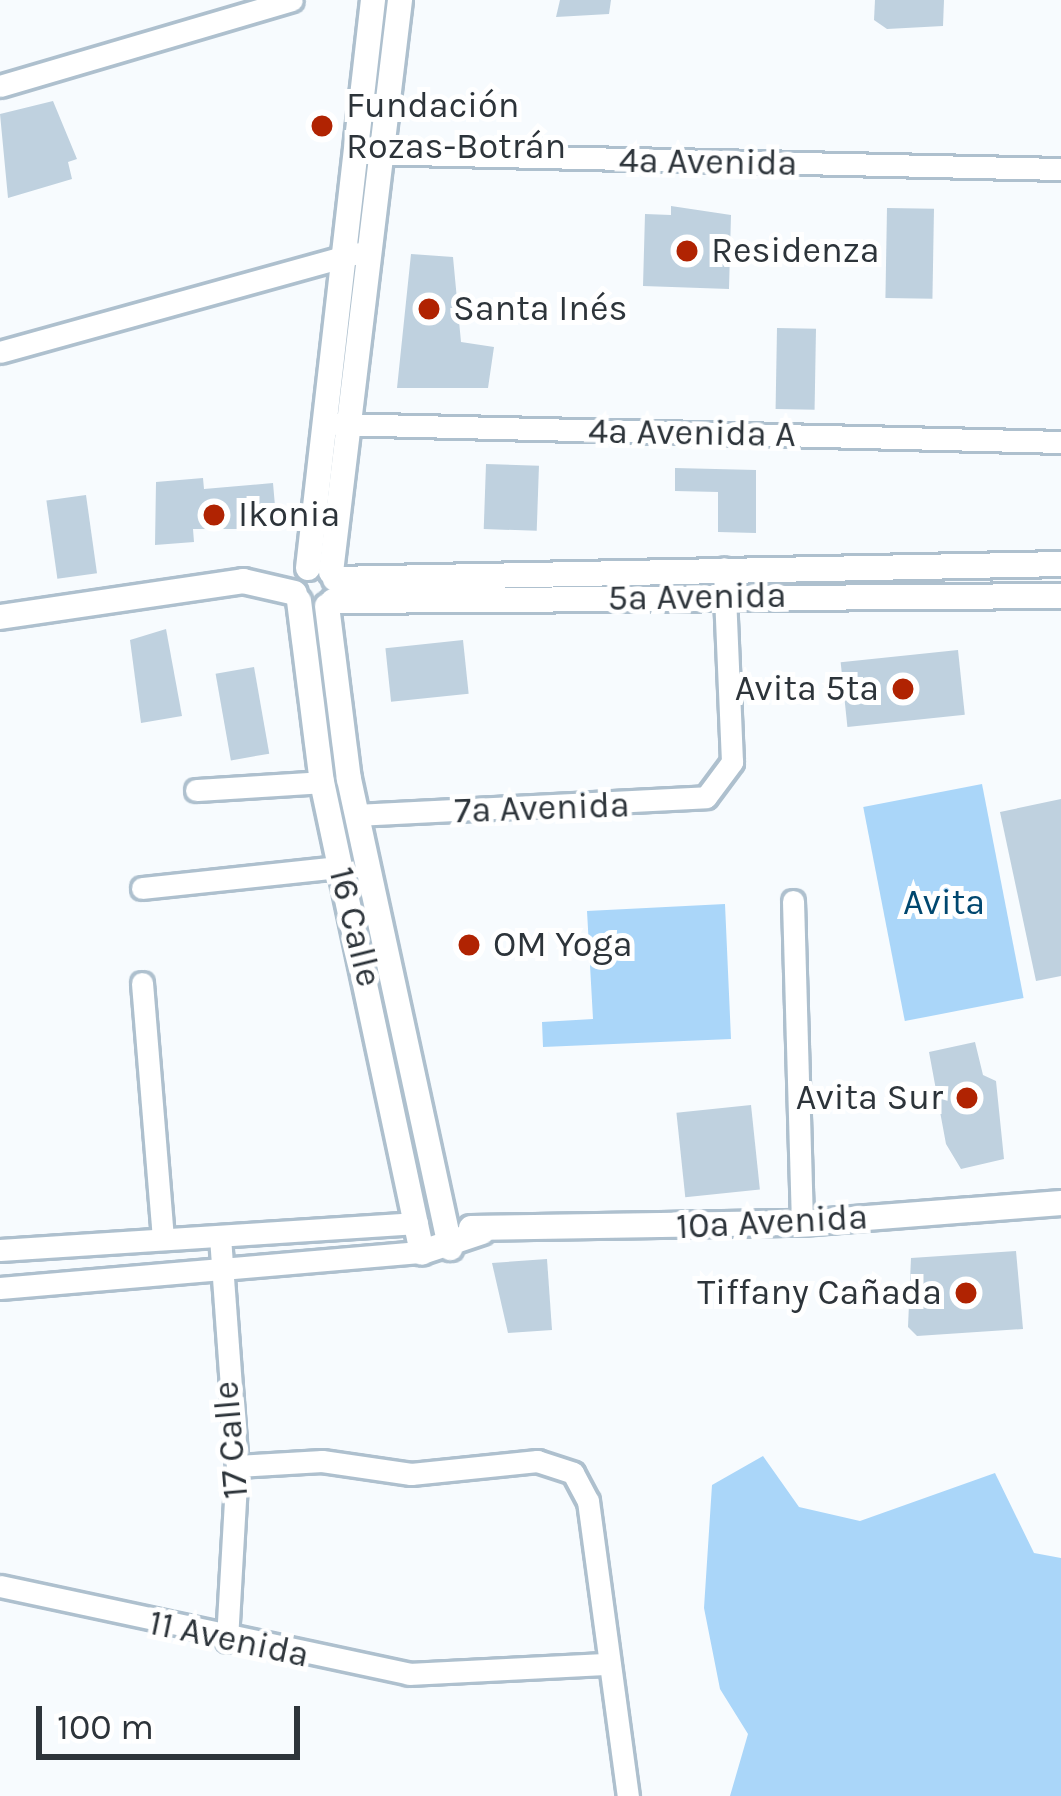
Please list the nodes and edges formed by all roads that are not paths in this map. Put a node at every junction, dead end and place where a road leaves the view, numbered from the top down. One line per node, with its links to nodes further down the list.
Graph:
1 (292, 0): 4 (street)
2 (373, 0): 5 (street, 16 Calle)
3 (400, 0): 6 (street, 16 Calle)
4 (0, 86)
5 (356, 152): 6 (street, 4a Avenida); 8 (street, 16 Calle)
6 (382, 154): 7 (street, 4a Avenida); 8 (street, 16 Calle)
7 (1061, 169)
8 (357, 253): 9 (street); 10 (street, 16 Calle)
9 (0, 352)
10 (335, 424): 11 (street, 4a Avenida A); 14 (street, 16 Calle)
11 (1061, 442)
12 (1061, 564): 13 (street, 5a Avenida)
13 (724, 568): 14 (street, 5a Avenida); 15 (street)
14 (316, 587): 15 (street, 5a Avenida); 17 (street, 5a Avenida); 18 (street, 16 Calle); 20 (street, 16 Calle)
15 (727, 596): 16 (street, 5a Avenida); 20 (street, 7a Avenida)
16 (1061, 596)
17 (0, 617)
18 (322, 782): 19 (street); 21 (street, 16 Calle)
19 (196, 790)
20 (356, 815): 25 (street, 16 Calle)
21 (340, 867): 22 (street); 28 (street, 16 Calle)
22 (142, 888)
23 (793, 902): 29 (street)
24 (142, 982): 33 (street)
25 (437, 1178): 27 (street, 16 Calle); 30 (street)
26 (1061, 1203): 29 (street, 10a Avenida)
27 (447, 1220): 28 (street, 10a Avenida); 31 (street, 10a Avenida); 34 (street, 16 Calle)
28 (418, 1223): 32 (street, 10a Avenida); 36 (street, 16 Calle)
29 (802, 1223): 30 (street, 10a Avenida)
30 (518, 1231): 31 (street, 10a Avenida)
31 (482, 1232): 34 (street, 10a Avenida)
32 (220, 1237): 33 (street, 10a Avenida); 37 (street, 17 Calle)
33 (163, 1238): 35 (street, 10a Avenida)
34 (450, 1248): 36 (street, 10a Avenida)
35 (0, 1250)
36 (422, 1252): 37 (street, 10a Avenida)
37 (221, 1271): 38 (street, 10a Avenida); 39 (street, 17 Calle)
38 (0, 1288)
39 (237, 1466): 41 (street, 17 Calle); 42 (street)
40 (0, 1586): 41 (street, 11 Avenida)
41 (227, 1641): 42 (street, 11 Avenida)
42 (604, 1664): 43 (street)
43 (628, 1796)

